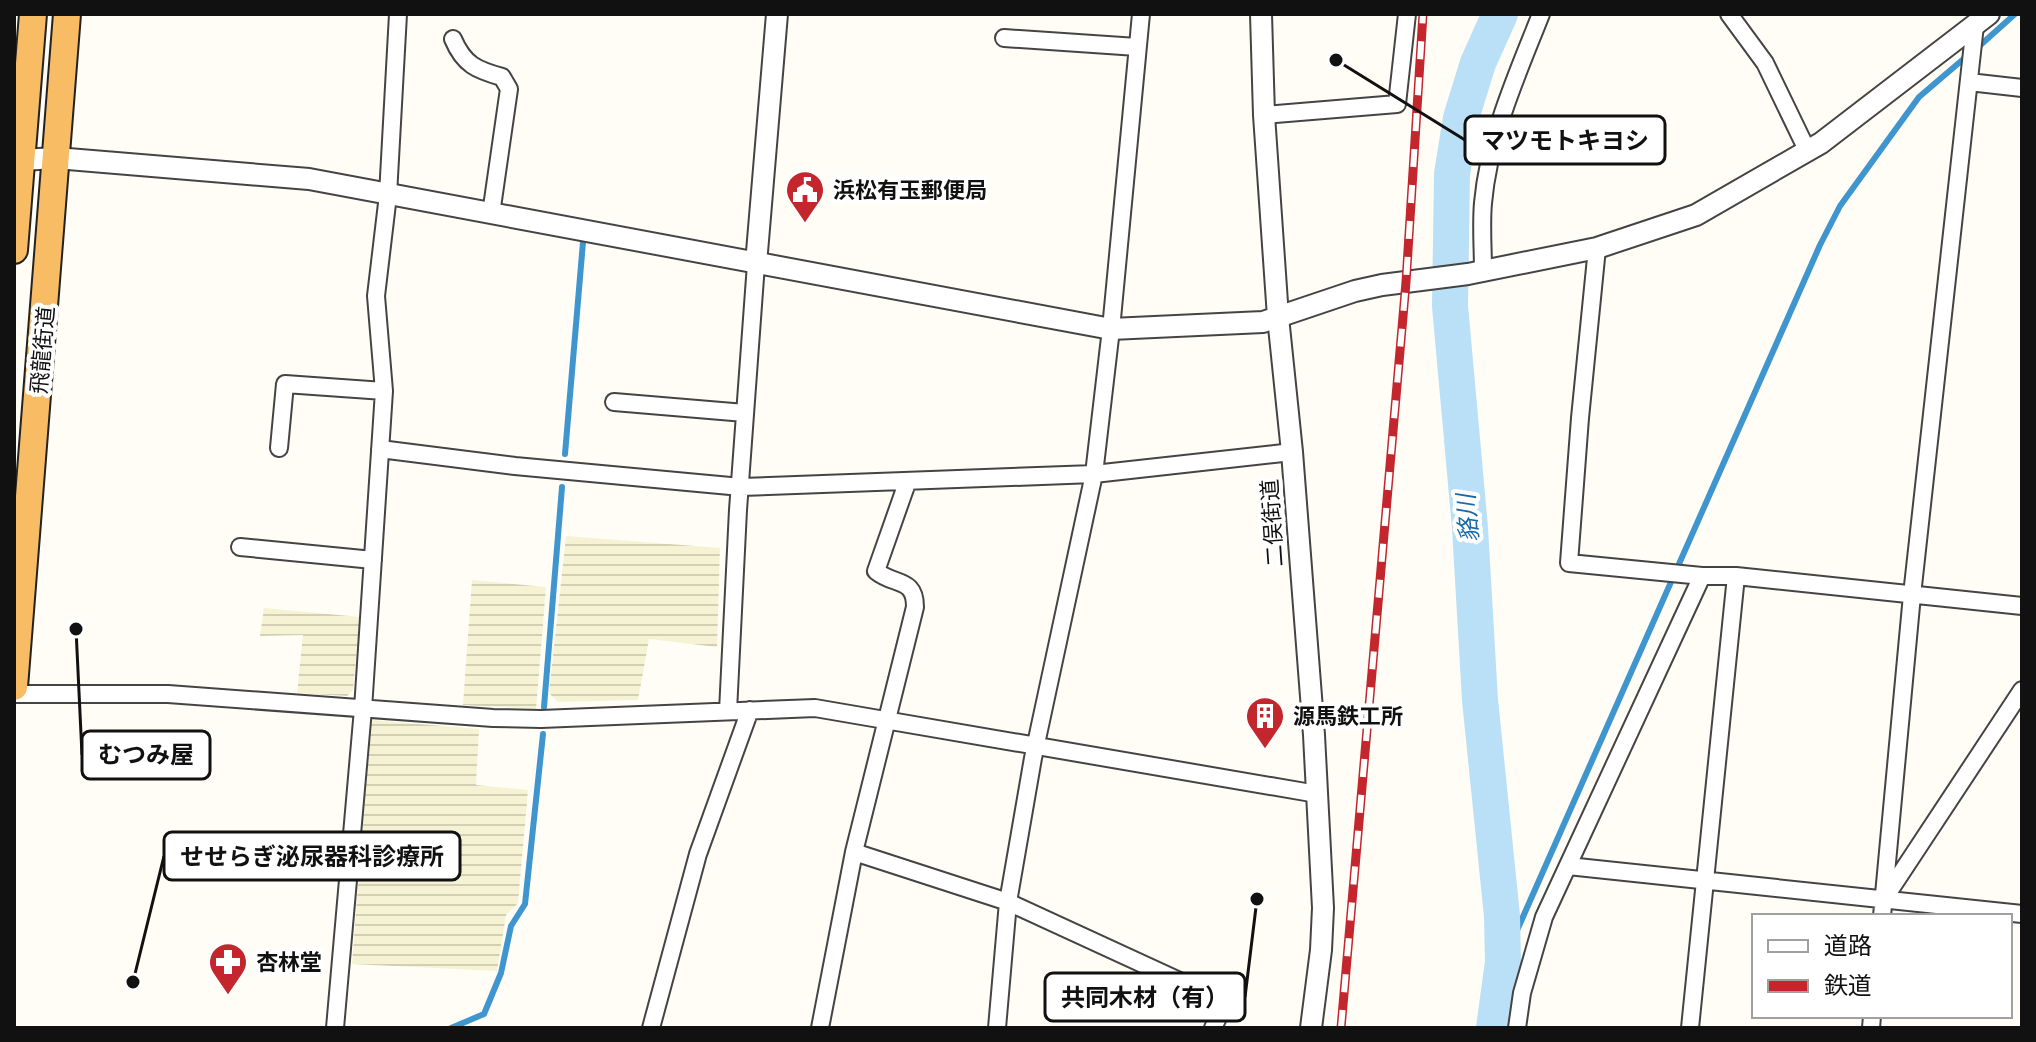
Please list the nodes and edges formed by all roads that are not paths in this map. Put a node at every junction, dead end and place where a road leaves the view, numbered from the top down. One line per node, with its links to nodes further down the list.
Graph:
1 (33, 14): 19 (highway)
2 (67, 14): 18 (highway, 飛龍街道)
3 (398, 14): 20 (street)
4 (777, 14): 24 (street)
5 (1141, 14): 13 (street)
6 (1261, 14): 16 (street, 二俣街道)
7 (1407, 14): 16 (street)
8 (1541, 14): 25 (street)
9 (1729, 14): 17 (street)
10 (1979, 22): 14 (street); 17 (street)
11 (1004, 38): 13 (street)
12 (453, 39): 21 (street)
13 (1137, 47): 27 (street)
14 (1970, 76): 15 (street); 41 (street)
15 (2022, 88)
16 (1264, 115): 26 (street, 二俣街道)
17 (1808, 152): 22 (street)
18 (56, 158): 19 (street); 20 (street); 43 (highway, 飛龍街道)
19 (17, 160): 23 (highway)
20 (388, 195): 21 (street); 28 (street)
21 (491, 214): 24 (street)
22 (1597, 248): 25 (street); 39 (street)
23 (14, 250)
24 (756, 264): 27 (street); 30 (street)
25 (1476, 273): 26 (street)
26 (1278, 317): 27 (street); 33 (street, 二俣街道)
27 (1111, 329): 34 (street)
28 (384, 391): 31 (street); 32 (street)
29 (614, 402): 30 (street)
30 (745, 413): 36 (street)
31 (279, 448)
32 (380, 449): 36 (street); 38 (street)
33 (1292, 452): 34 (street); 51 (street, 二俣街道)
34 (1094, 474): 35 (street); 50 (street)
35 (907, 483): 36 (street); 49 (street)
36 (741, 487): 48 (street)
37 (240, 547): 38 (street)
38 (373, 560): 46 (street)
39 (1696, 575): 40 (street); 53 (street)
40 (1736, 576): 41 (street); 54 (street)
41 (1912, 595): 42 (street); 56 (street)
42 (2022, 606)
43 (14, 687)
44 (2022, 690): 56 (street)
45 (14, 694): 46 (street)
46 (363, 709): 48 (street); 58 (street)
47 (750, 710): 48 (street); 49 (street); 59 (street)
48 (728, 711)
49 (888, 721): 50 (street); 52 (street)
50 (1037, 745): 51 (street); 55 (street)
51 (1317, 794): 63 (street, 二俣街道)
52 (854, 852): 55 (street); 60 (street)
53 (1568, 866): 54 (street); 64 (street)
54 (1707, 882): 56 (street); 65 (street)
55 (1008, 902): 61 (street); 62 (street)
56 (1883, 908): 57 (street)
57 (2022, 914)
58 (335, 1028)
59 (651, 1028)
60 (820, 1028)
61 (997, 1028)
62 (1213, 1028)
63 (1311, 1028)
64 (1517, 1028)
65 (1690, 1028)

